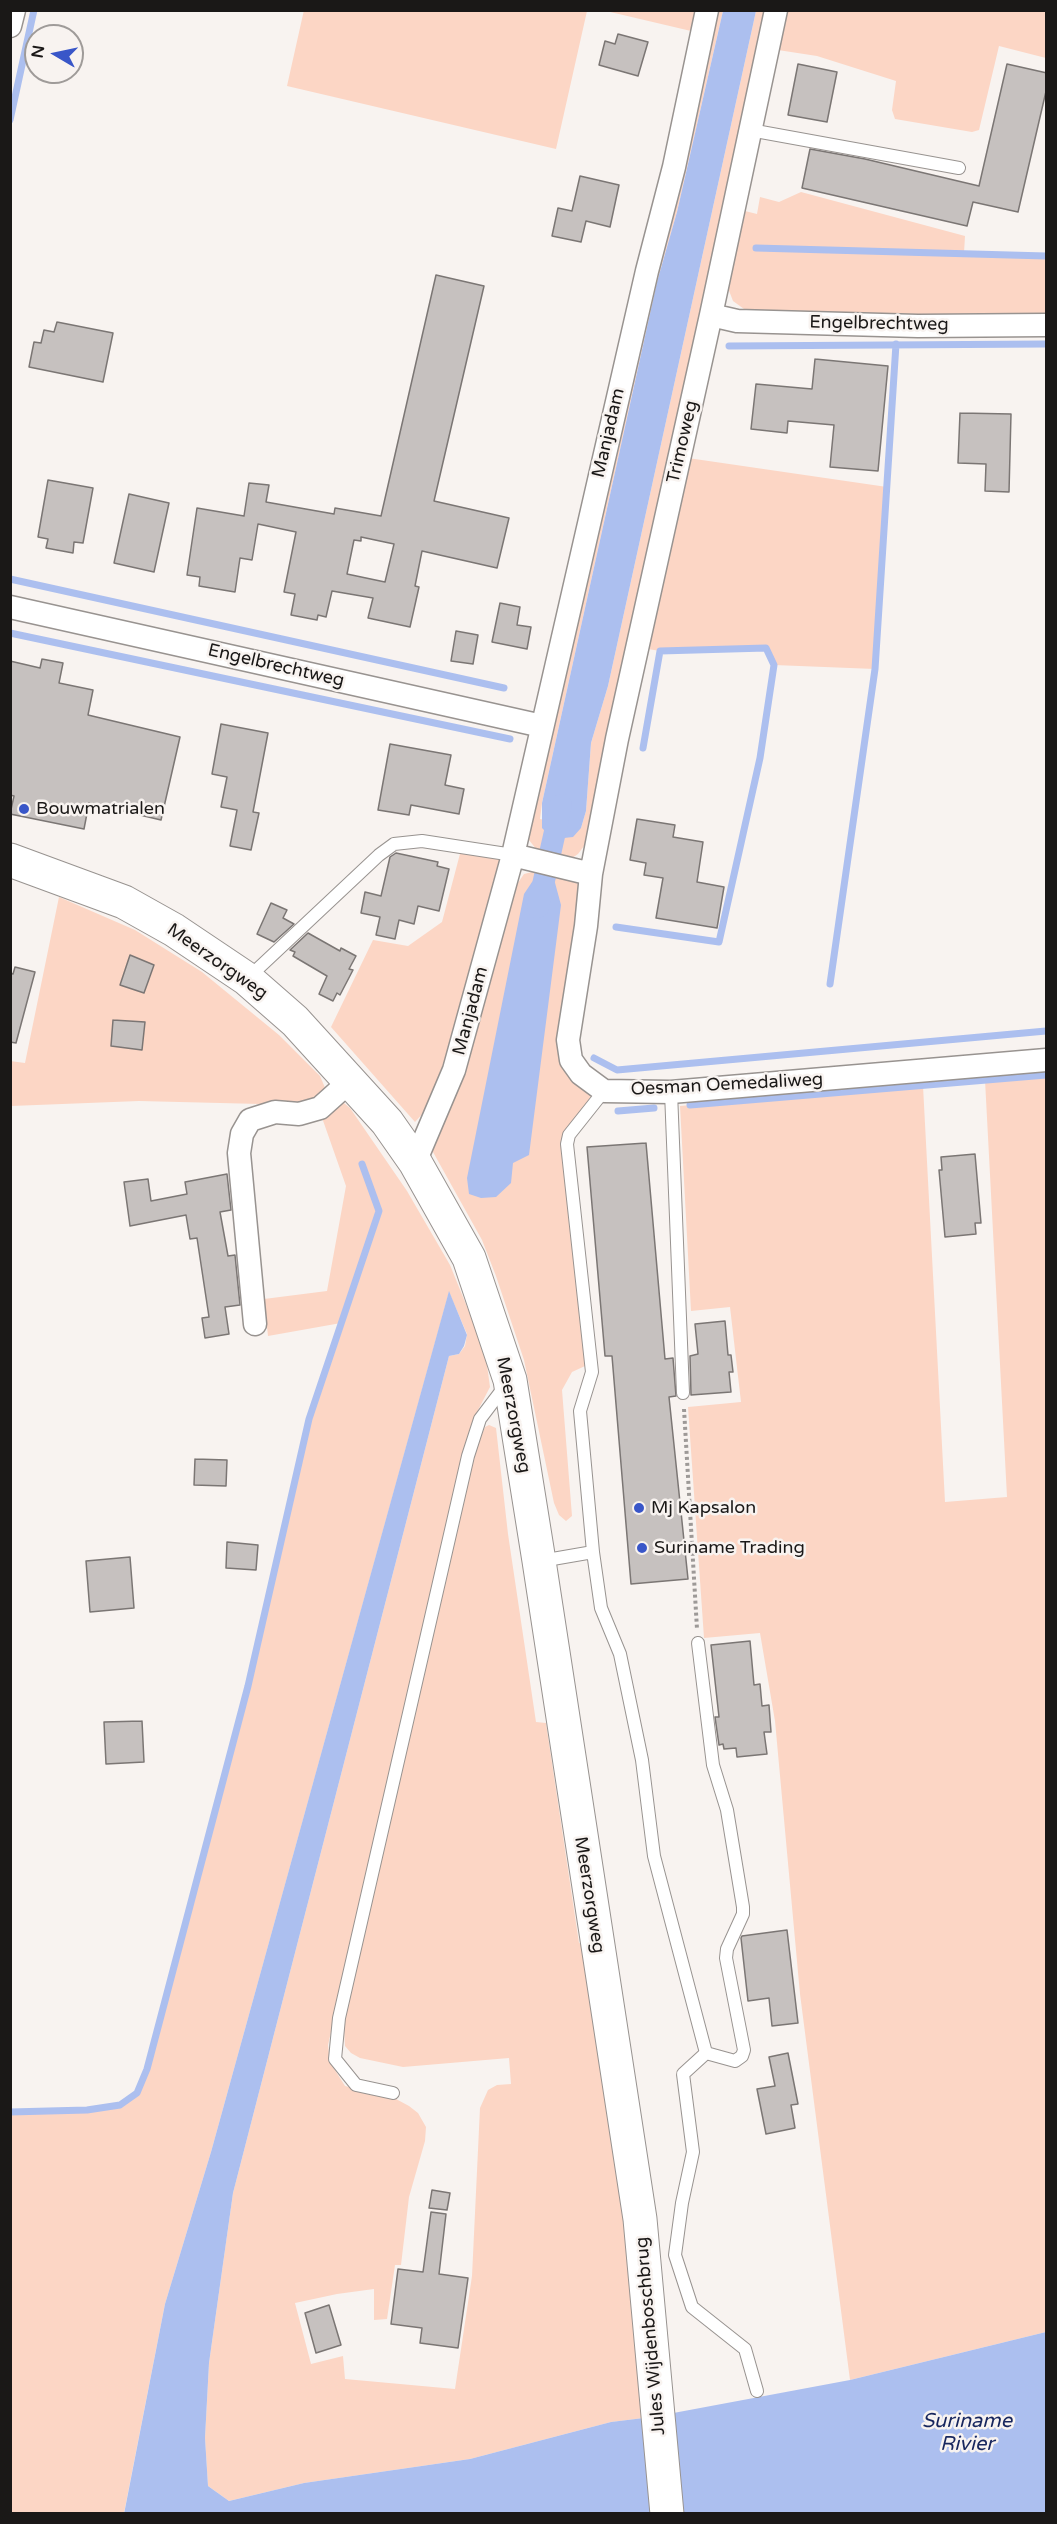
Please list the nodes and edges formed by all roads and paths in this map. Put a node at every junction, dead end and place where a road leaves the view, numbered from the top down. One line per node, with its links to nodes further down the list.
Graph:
1 (14, 10): 4 (street)
2 (707, 10): 10 (street, Manjadam)
3 (776, 10): 5 (street, Trimoweg)
4 (10, 26)
5 (750, 130): 6 (lane); 7 (street, Trimoweg)
6 (959, 168)
7 (711, 315): 8 (street, Engelbrechtweg); 13 (street, Trimoweg)
8 (1047, 325)
9 (10, 607): 10 (street, Engelbrechtweg)
10 (542, 726): 11 (street, Manjadam)
11 (519, 857): 13 (street); 14 (lane); 19 (street, Manjadam)
12 (10, 860): 14 (main road, Meerzorgweg)
13 (585, 872): 17 (street, Oesman Oemedaliweg)
14 (247, 979): 16 (main road, Meerzorgweg)
15 (1047, 1060): 18 (street, Oesman Oemedaliweg)
16 (349, 1082): 19 (main road, Meerzorgweg); 20 (street)
17 (604, 1091): 18 (street, Oesman Oemedaliweg); 23 (lane)
18 (672, 1092): 22 (lane)
19 (415, 1162): 21 (main road, Meerzorgweg)
20 (255, 1324)
21 (510, 1380): 24 (main road, Meerzorgweg); 27 (lane)
22 (683, 1393): 25 (path)
23 (593, 1552): 24 (lane); 26 (lane)
24 (539, 1561): 28 (main road, Meerzorgweg)
25 (698, 1643): 26 (lane)
26 (706, 2053): 29 (lane)
27 (393, 2094)
28 (631, 2159): 30 (main road, Jules Wijdenboschbrug)
29 (757, 2391)
30 (667, 2514)

